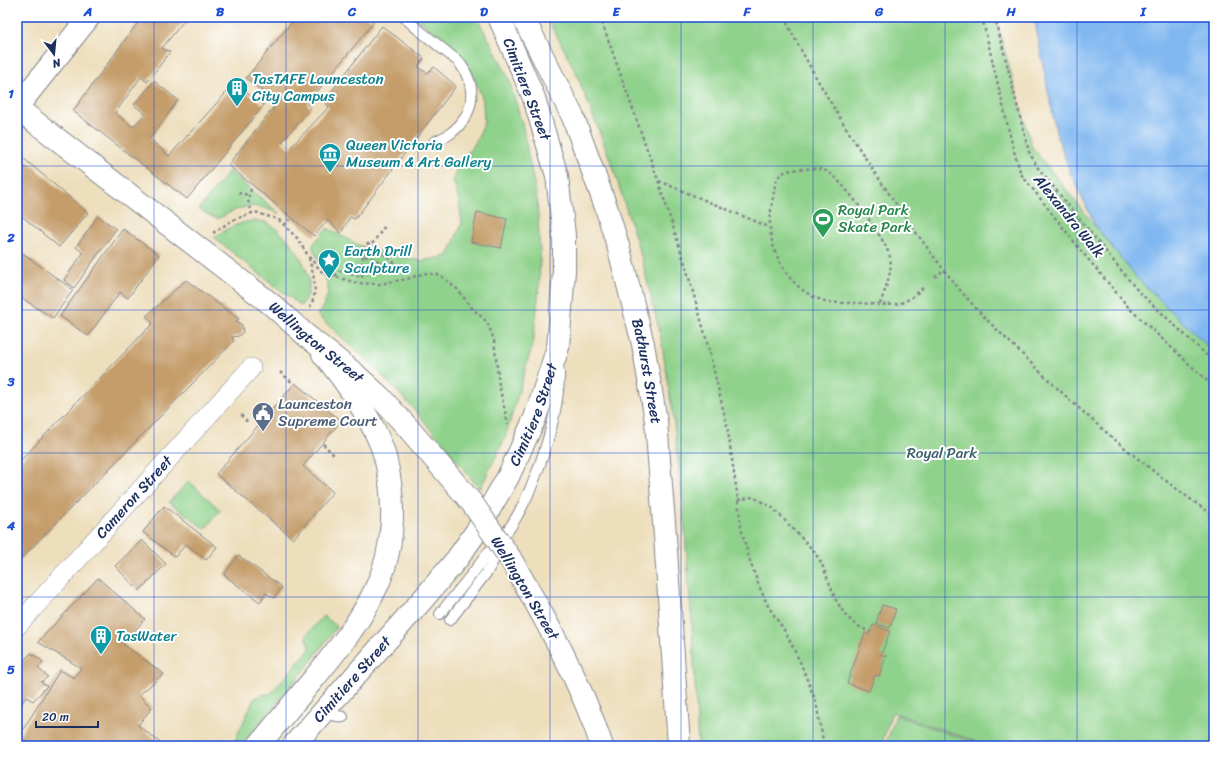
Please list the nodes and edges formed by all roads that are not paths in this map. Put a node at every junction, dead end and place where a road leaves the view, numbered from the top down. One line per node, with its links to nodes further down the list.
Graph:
1 (89, 17): 5 (main road)
2 (404, 17): 6 (lane)
3 (499, 17): 8 (main road, Cimitiere Street)
4 (524, 17): 21 (main road, Bathurst Street)
5 (17, 107): 7 (main road, Wellington Street)
6 (434, 142)
7 (308, 336): 18 (main road, Cimitiere Street); 20 (main road, Wellington Street, bridge)
8 (558, 347): 10 (lane); 12 (main road, Cimitiere Street)
9 (250, 368): 15 (street, Cameron Street)
10 (511, 527): 11 (lane); 14 (lane)
11 (485, 557): 12 (lane); 13 (lane)
12 (457, 559): 16 (main road, Cimitiere Street)
13 (440, 614)
14 (450, 620)
15 (17, 626)
16 (321, 713): 17 (lane); 19 (main road, Cimitiere Street)
17 (342, 717)
18 (258, 746)
19 (293, 746)
20 (602, 746)
21 (679, 746)

